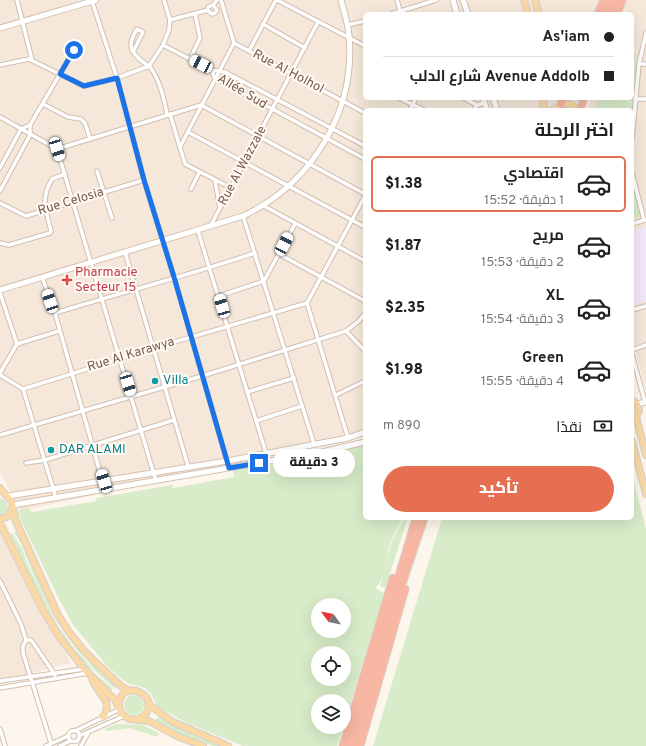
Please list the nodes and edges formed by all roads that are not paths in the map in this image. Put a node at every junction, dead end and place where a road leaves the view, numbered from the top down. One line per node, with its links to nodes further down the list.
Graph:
1 (17, 0): 34 (street)
2 (164, 0): 33 (street)
3 (217, 0): 18 (street)
4 (221, 0): 32 (street)
5 (277, 0): 36 (street); 37 (street)
6 (341, 0): 38 (street)
7 (396, 0): 21 (street)
8 (436, 0): 22 (street)
9 (454, 0): 23 (street)
10 (464, 0): 24 (street)
11 (524, 0): 25 (main road)
12 (535, 0): 26 (main road)
13 (604, 0): 27 (highway)
14 (610, 0): 28 (highway)
15 (616, 0): 29 (highway)
16 (622, 0): 30 (highway)
17 (94, 1): 34 (street); 59 (street)
18 (213, 5): 19 (street); 20 (street)
19 (208, 10): 20 (street); 31 (street)
20 (216, 12): 32 (street)
21 (400, 12)
22 (403, 12)
23 (457, 12)
24 (467, 12)
25 (527, 12)
26 (538, 12)
27 (599, 12)
28 (605, 12)
29 (611, 12)
30 (618, 12)
31 (195, 14): 33 (street); 49 (street)
32 (226, 15): 42 (street)
33 (170, 20): 43 (street)
34 (23, 21): 39 (street); 50 (street)
35 (363, 21): 38 (street)
36 (318, 22): 41 (street); 45 (street, Rue Al Wazzale)
37 (263, 24): 45 (street); 47 (street)
38 (347, 25): 41 (street)
39 (0, 28)
40 (646, 33): 51 (street)
41 (349, 37): 44 (street); 64 (street)
42 (234, 43): 47 (street, Rue Al Holhol); 56 (street)
43 (163, 45): 49 (street); 54 (street)
44 (363, 45)
45 (305, 48): 58 (street, Rue Al Wazzale)
46 (74, 50): 57 (street)
47 (249, 51): 58 (street, Rue Al Holhol)
48 (133, 52): 48 (street); 54 (street)
49 (190, 59): 55 (street)
50 (32, 60): 53 (street); 57 (street)
51 (639, 64): 52 (street); 61 (street)
52 (646, 64)
53 (0, 65)
54 (150, 66): 59 (street); 81 (street)
55 (211, 70): 56 (street, Allée Sud); 60 (street, Allée Sud)
56 (220, 70): 60 (street); 63 (street, Allée Sud)
57 (60, 74): 59 (street); 70 (street)
58 (292, 74): 63 (street, Rue Al Wazzale); 64 (street, Rue Al Holhol)
59 (117, 78): 84 (street)
60 (215, 78): 71 (street); 78 (street, Allée Sud)
61 (635, 99): 62 (street); 80 (street)
62 (646, 99)
63 (278, 100): 78 (street, Rue Al Wazzale); 85 (street, Allée Sud)
64 (341, 100): 79 (street, Rue Al Holhol); 85 (street)
65 (403, 100): 72 (street)
66 (415, 100): 72 (street)
67 (468, 100): 73 (street)
68 (484, 100): 73 (street)
69 (561, 101): 77 (main road)
70 (43, 104): 83 (street); 91 (street)
71 (201, 105): 81 (street); 87 (street); 89 (street)
72 (413, 105): 74 (street); 75 (street)
73 (477, 105): 76 (street)
74 (411, 108)
75 (420, 108)
76 (475, 108)
77 (574, 108)
78 (273, 110): 89 (street, Rue Al Wazzale); 90 (street, Allée Sud)
79 (363, 112)
80 (634, 112)
81 (169, 114): 84 (street); 93 (street)
82 (0, 117): 86 (street)
83 (30, 125): 86 (street); 88 (street)
84 (130, 126): 91 (street); 103 (street)
85 (332, 128): 90 (street); 92 (street, Allée Sud)
86 (21, 129): 88 (street); 97 (street)
87 (188, 132): 93 (street); 96 (street)
88 (30, 135): 94 (street); 109 (street)
89 (258, 137): 96 (street, Rue Al Wazzale); 98 (street)
90 (328, 139): 95 (street, Allée Sud); 98 (street)
91 (90, 140): 94 (street)
92 (363, 145)
93 (180, 147): 101 (street)
94 (57, 149): 102 (street)
95 (363, 158)
96 (244, 162): 106 (street); 107 (street, Rue Al Wazzale)
97 (1, 163): 99 (street)
98 (310, 164): 106 (street); 111 (street)
99 (0, 168)
100 (98, 171): 110 (street)
101 (199, 173): 105 (street); 108 (street)
102 (65, 174): 113 (street); 117 (street)
103 (144, 180): 110 (street, Rue Celosia); 127 (street)
104 (634, 180): 120 (street)
105 (215, 181): 107 (street); 116 (street)
106 (288, 187): 115 (street); 121 (street)
107 (231, 188): 116 (street, Rue Al Wazzale)
108 (191, 189)
109 (0, 190)
110 (104, 192): 113 (street, Rue Celosia); 119 (street)
111 (363, 194)
112 (363, 199): 121 (street)
113 (73, 201): 117 (street, Rue Celosia); 134 (street)
114 (0, 203): 117 (street, Rue Celosia)
115 (264, 206): 118 (street); 123 (street)
116 (220, 208): 124 (street, Rue Al Wazzale)
117 (45, 209): 128 (street)
118 (244, 216): 124 (street); 131 (street)
119 (112, 218)
120 (645, 220): 122 (street)
121 (352, 221): 125 (street); 129 (street)
122 (634, 223)
123 (295, 224): 129 (street); 132 (street)
124 (211, 226): 126 (street)
125 (363, 226)
126 (198, 230): 127 (street); 135 (street)
127 (162, 241): 130 (street); 137 (street)
128 (0, 243)
129 (339, 247): 133 (street); 138 (street)
130 (125, 252): 134 (street); 140 (street)
131 (254, 253): 135 (street); 139 (street)
132 (279, 254): 138 (street); 139 (street)
133 (363, 260)
134 (91, 263): 136 (street); 143 (street)
135 (210, 268): 137 (street); 142 (street)
136 (42, 277): 141 (street); 148 (street)
137 (174, 277): 140 (street); 154 (street)
138 (321, 278): 144 (street); 145 (street)
139 (264, 281): 142 (street); 149 (street)
140 (136, 289): 143 (street); 158 (street)
141 (0, 291): 156 (street)
142 (219, 296): 151 (street)
143 (102, 299): 148 (street); 162 (street)
144 (363, 300)
145 (307, 303): 149 (street, Rue Al Karawya); 155 (street)
146 (646, 306): 147 (street)
147 (634, 309)
148 (55, 313): 152 (street)
149 (273, 313): 151 (street, Rue Al Karawya); 161 (street)
150 (363, 316): 153 (street)
151 (228, 328): 154 (street, Rue Al Karawya); 164 (street)
152 (59, 331): 156 (street); 165 (street)
153 (346, 331): 155 (street); 159 (street)
154 (192, 338): 158 (street, Rue Al Karawya); 167 (street)
155 (320, 340): 161 (street); 173 (street)
156 (17, 344): 166 (street)
157 (646, 345): 160 (street)
158 (154, 348): 162 (street, Rue Al Karawya); 170 (street)
159 (363, 349)
160 (634, 349)
161 (284, 350): 164 (street); 168 (street)
162 (120, 359): 165 (street, Rue Al Karawya); 174 (street)
163 (634, 361): 176 (street)
164 (238, 365): 167 (street); 172 (street)
165 (72, 373): 171 (street, Rue Al Karawya); 179 (street)
166 (0, 374): 171 (street)
167 (202, 376): 170 (street); 195 (street)
168 (294, 378): 172 (street); 178 (street)
169 (363, 382): 173 (street)
170 (165, 386): 174 (street); 181 (street)
171 (24, 389): 183 (street)
172 (247, 392): 182 (street)
173 (336, 395): 187 (street)
174 (132, 397): 179 (street); 184 (street)
175 (634, 401): 177 (main road)
176 (646, 402): 177 (street)
177 (638, 404): 180 (main road)
178 (302, 406): 182 (street); 189 (street)
179 (83, 411): 183 (street); 190 (street)
180 (634, 418): 193 (main road)
181 (174, 420): 184 (street); 197 (street)
182 (256, 421): 192 (street)
183 (34, 426): 186 (street); 194 (street)
184 (142, 429): 190 (street); 199 (street)
185 (363, 433): 187 (street)
186 (0, 435)
187 (348, 438): 189 (street)
188 (363, 443): 198 (street)
189 (314, 444): 192 (street)
190 (93, 445): 194 (street); 200 (street)
191 (634, 449): 205 (main road)
192 (266, 453): 195 (street)
193 (646, 455)
194 (45, 460): 196 (street); 203 (street)
195 (227, 461): 197 (street); 198 (street)
196 (26, 464)
197 (188, 466): 199 (street)
198 (229, 468): 201 (street)
199 (154, 472): 200 (street); 201 (street)
200 (104, 481): 203 (street); 204 (street)
201 (156, 481): 204 (street)
202 (0, 488): 206 (main road)
203 (54, 489): 206 (street); 207 (street)
204 (105, 490): 207 (street)
205 (646, 494)
206 (4, 495): 208 (main road)
207 (56, 498): 208 (street)
208 (13, 507): 209 (main road); 223 (main road)
209 (0, 519)
210 (416, 520): 213 (highway)
211 (423, 520): 213 (highway)
212 (0, 522): 216 (main road)
213 (416, 529): 243 (highway); 244 (highway); 245 (highway)
214 (0, 581): 215 (street)
215 (26, 640): 217 (street); 218 (street)
216 (88, 673): 217 (street); 219 (street); 225 (main road); 227 (main road)
217 (54, 674): 218 (street); 219 (street)
218 (30, 676): 220 (street); 221 (street)
219 (57, 678): 221 (street)
220 (0, 681)
221 (32, 683): 222 (street); 236 (street)
222 (0, 688)
223 (130, 691): 224 (main road); 225 (main road)
224 (148, 704): 228 (main road); 242 (main road)
225 (119, 708): 226 (main road); 227 (street)
226 (124, 716): 228 (main road); 231 (street)
227 (103, 717): 230 (street)
228 (138, 719): 241 (main road)
229 (0, 729): 237 (street)
230 (75, 731): 232 (street); 233 (street)
231 (88, 732): 233 (street); 240 (street)
232 (68, 736): 234 (street); 236 (street)
233 (79, 736): 235 (street)
234 (70, 741): 235 (street); 239 (street)
235 (77, 741): 240 (street)
236 (51, 743): 238 (street)
237 (5, 746)
238 (46, 746)
239 (60, 746)
240 (80, 746)
241 (203, 746)
242 (228, 746)
243 (344, 746)
244 (354, 746)
245 (360, 746)

